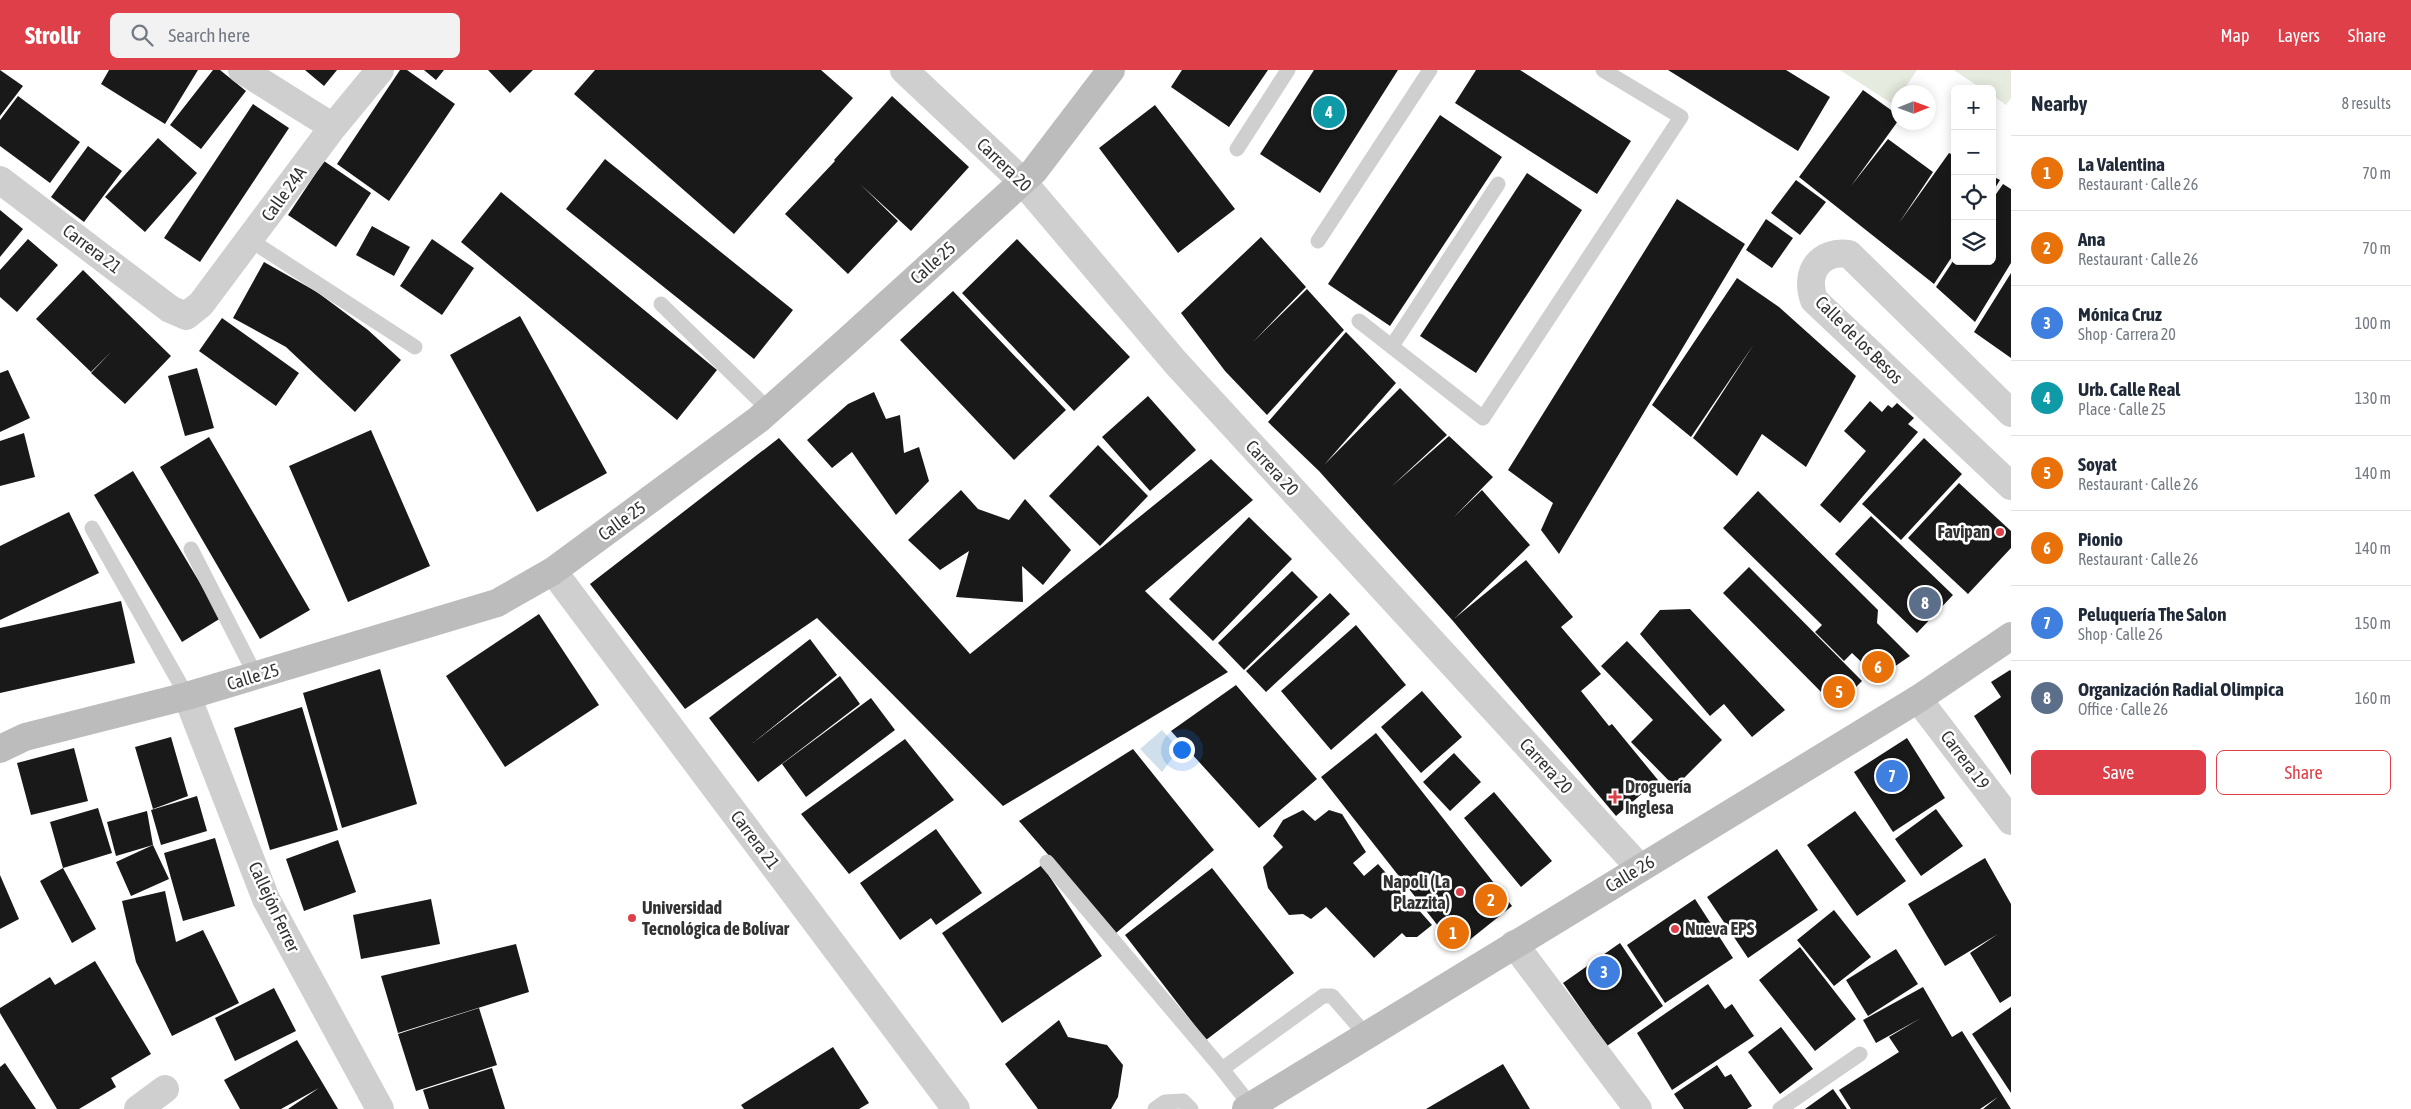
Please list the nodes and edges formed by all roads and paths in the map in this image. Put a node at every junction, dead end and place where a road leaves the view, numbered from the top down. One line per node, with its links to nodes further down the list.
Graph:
1 (242, 70): 8 (street)
2 (380, 70): 8 (street, Calle 24A)
3 (904, 70): 11 (street, Carrera 20)
4 (1111, 70): 11 (main road, Calle 25)
5 (1288, 70): 9 (lane)
6 (1430, 70): 14 (lane)
7 (1603, 70): 18 (lane)
8 (334, 127): 13 (street, Calle 24A)
9 (1237, 149)
10 (0, 180): 16 (street, Carrera 21)
11 (1023, 182): 20 (main road, Calle 25); 33 (street, Carrera 20)
12 (1498, 184): 18 (lane)
13 (250, 240): 16 (street, Calle 24A); 19 (lane)
14 (1318, 241)
15 (661, 304): 20 (lane)
16 (186, 316)
17 (1359, 321): 18 (lane)
18 (1392, 346)
19 (415, 347)
20 (770, 410): 25 (main road, Calle 25)
21 (2011, 413): 22 (street, Calle de los Besos)
22 (2011, 486)
23 (92, 528): 28 (lane)
24 (191, 550): 27 (lane)
25 (553, 571): 27 (main road, Calle 25); 42 (street, Carrera 21)
26 (2011, 636): 29 (main road, Calle 26)
27 (256, 676): 28 (main road, Calle 25)
28 (187, 696): 30 (main road, Calle 25); 41 (street, Callejón Ferrer)
29 (1918, 700): 31 (street, Carrera 19); 33 (main road, Calle 26)
30 (0, 749)
31 (2011, 821)
32 (1047, 862): 37 (lane)
33 (1640, 868): 34 (main road, Calle 26)
34 (1514, 944): 35 (main road, Calle 26); 45 (street)
35 (1366, 1035): 37 (lane); 39 (main road, Calle 26)
36 (1860, 1054): 46 (lane)
37 (1222, 1069): 39 (lane)
38 (165, 1089): 40 (street)
39 (1248, 1108)
40 (138, 1109)
41 (380, 1109)
42 (956, 1109)
43 (1155, 1109): 44 (lane)
44 (1191, 1109)
45 (1638, 1109)
46 (1780, 1109)

